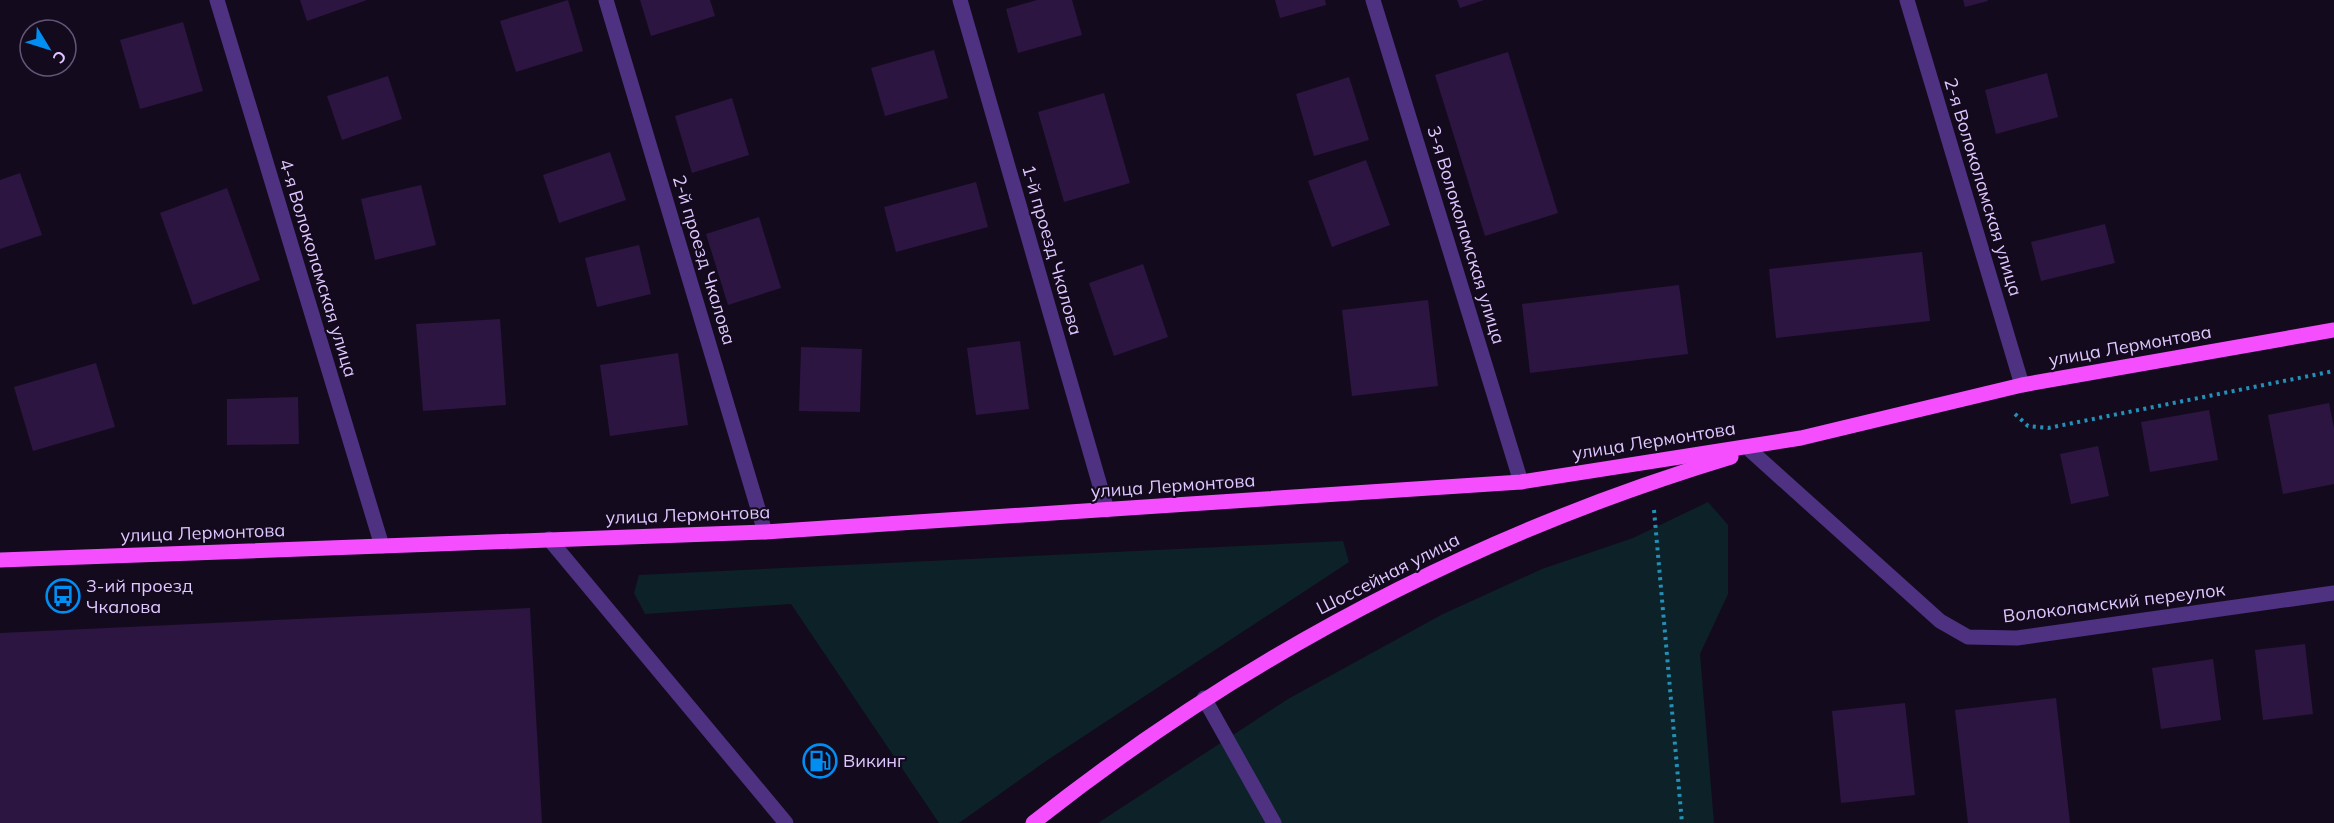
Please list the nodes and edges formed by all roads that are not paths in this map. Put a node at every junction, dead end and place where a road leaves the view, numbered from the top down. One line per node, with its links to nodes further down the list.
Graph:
1 (217, 0): 14 (street, 4-я Волоколамская улица)
2 (606, 0): 12 (street, 2-й проезд Чкалова)
3 (960, 0): 11 (street, 1-й проезд Чкалова)
4 (1373, 0): 10 (street, 3-я Волоколамская улица)
5 (1907, 0): 7 (street, 2-я Волоколамская улица)
6 (2334, 330): 7 (main road, улица Лермонтова)
7 (2022, 385): 8 (main road, улица Лермонтова)
8 (1801, 438): 9 (main road, Шоссейная улица); 10 (main road, улица Лермонтова)
9 (1751, 451): 16 (street, Волоколамский переулок); 17 (main road, Шоссейная улица)
10 (1521, 482): 11 (main road, улица Лермонтова)
11 (1107, 510): 12 (main road, улица Лермонтова)
12 (765, 532): 13 (main road, улица Лермонтова)
13 (549, 539): 14 (main road, улица Лермонтова); 18 (street)
14 (382, 546): 15 (main road, улица Лермонтова)
15 (0, 560)
16 (2334, 593)
17 (1204, 698): 19 (main road, Шоссейная улица); 20 (street)
18 (786, 823)
19 (1033, 823)
20 (1274, 823)

